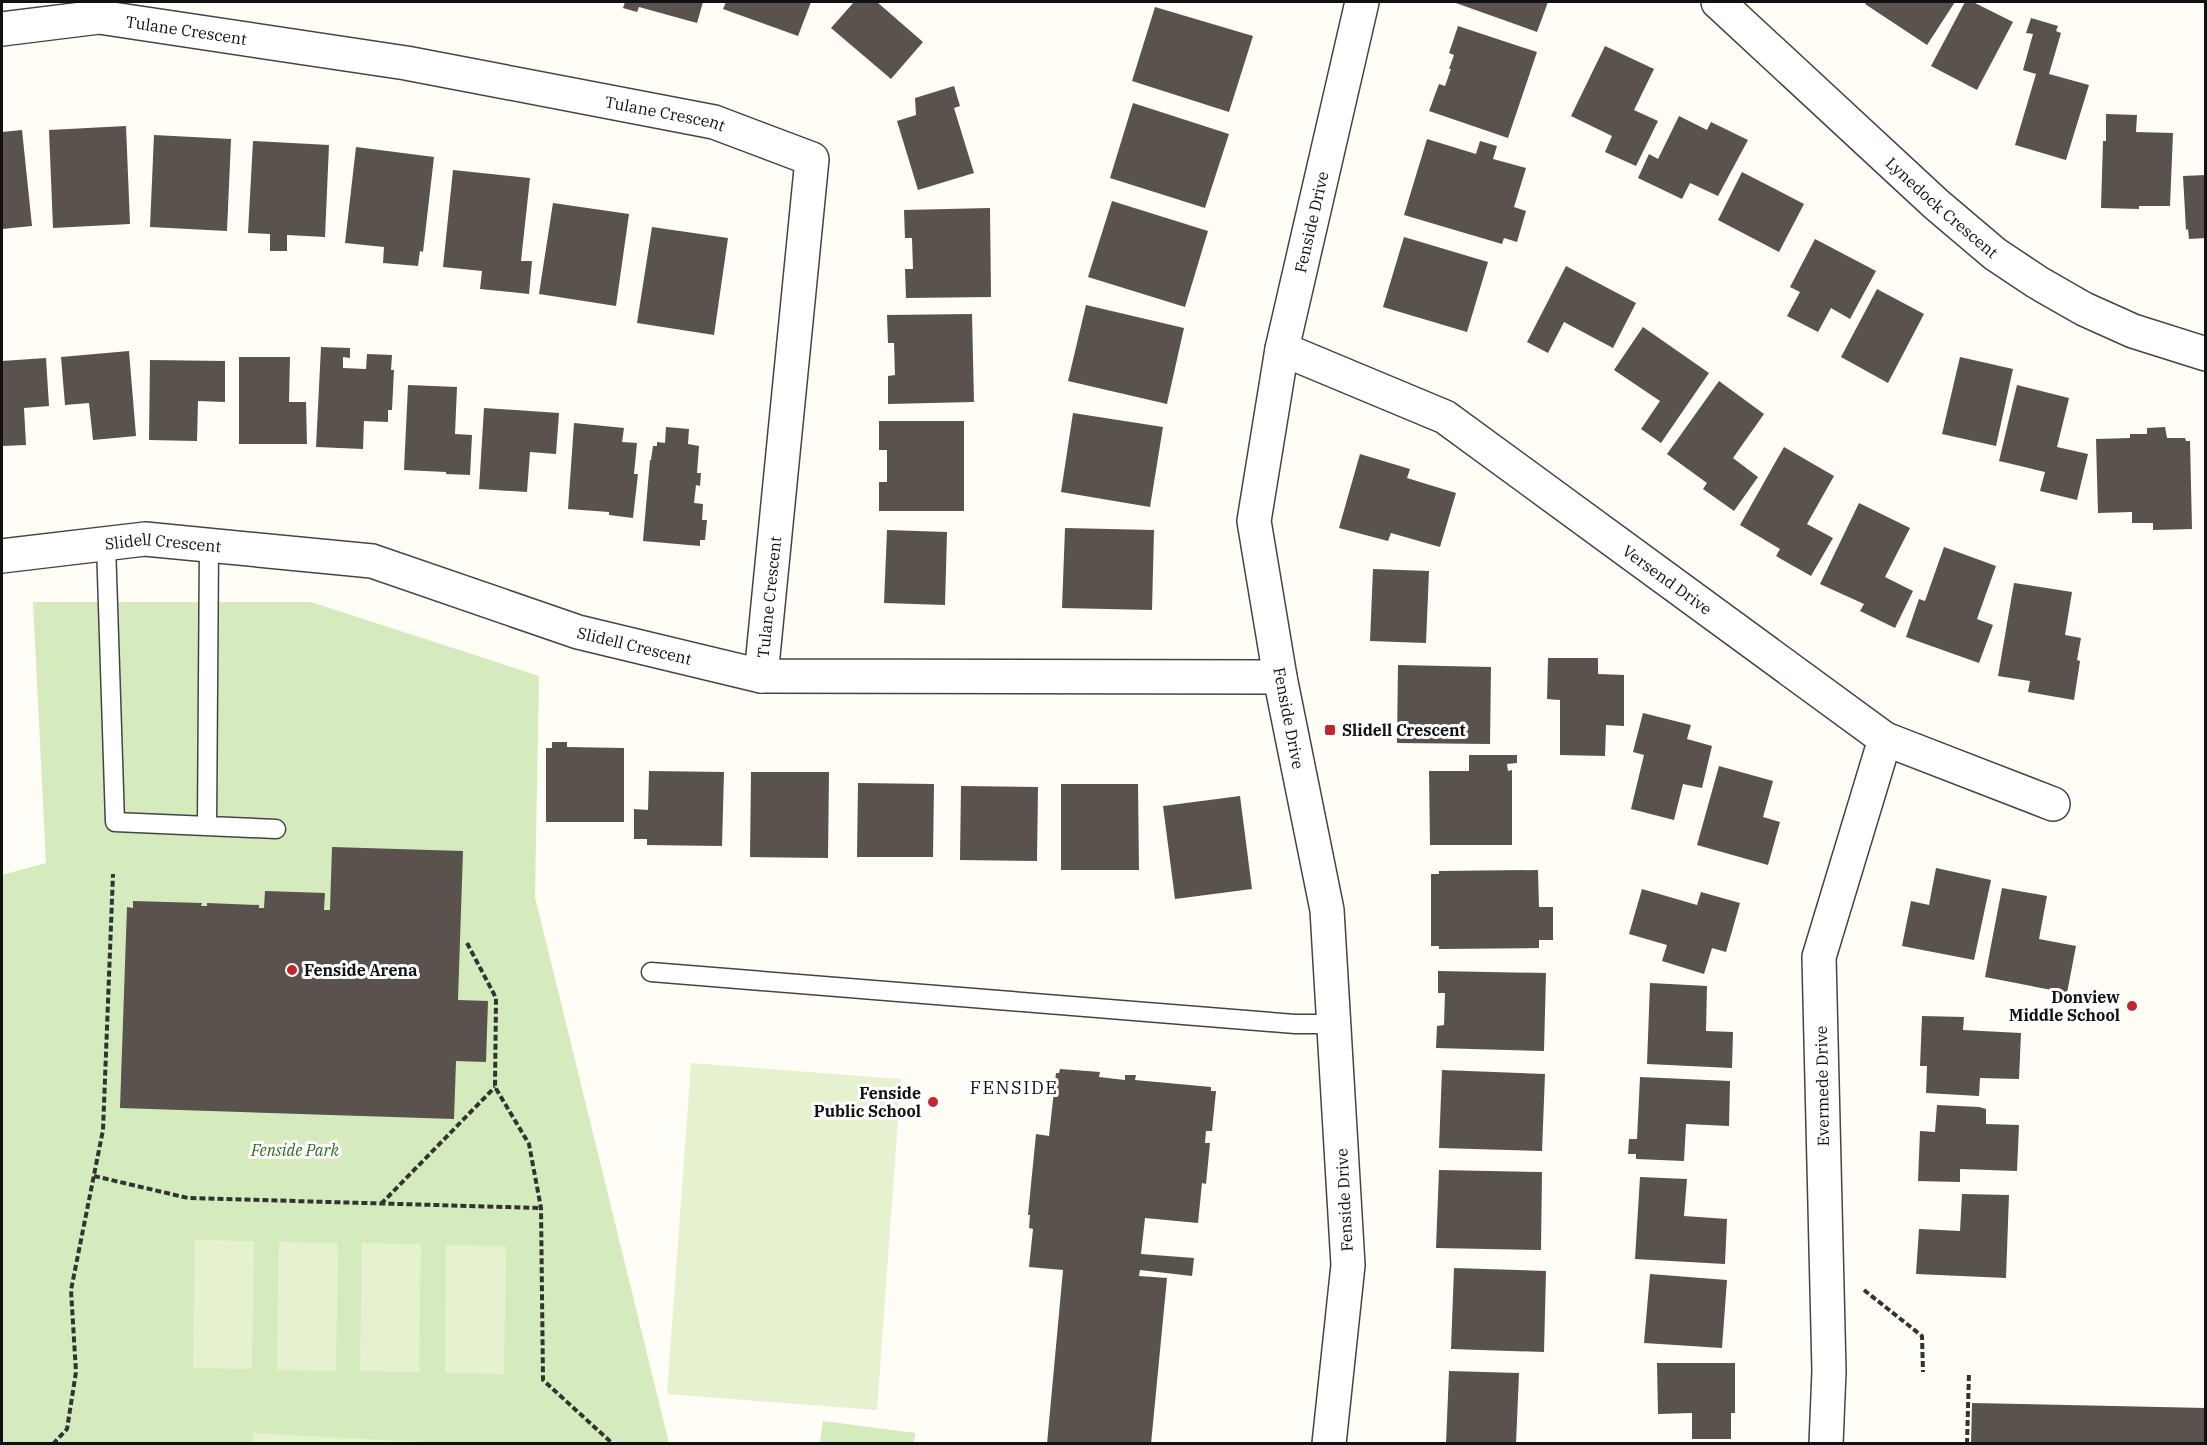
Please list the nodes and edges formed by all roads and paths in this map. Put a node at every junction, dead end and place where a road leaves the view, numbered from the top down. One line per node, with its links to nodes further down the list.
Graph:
1 (1362, 2): 4 (street, Fenside Drive)
2 (1718, 2): 5 (street, Lynedock Crescent)
3 (2, 29): 9 (street, Tulane Crescent)
4 (1282, 349): 10 (street, Fenside Drive); 11 (street, Versend Drive)
5 (2205, 354)
6 (106, 544): 7 (street, Slidell Crescent); 8 (street, Slidell Crescent); 13 (lane)
7 (209, 545): 9 (street, Slidell Crescent); 13 (lane)
8 (2, 556)
9 (761, 676): 10 (street, Slidell Crescent)
10 (1280, 676): 18 (street, Fenside Drive)
11 (1885, 739): 12 (street, Versend Drive); 29 (street, Evermede Drive)
12 (2053, 804)
13 (207, 826): 14 (lane)
14 (276, 829)
15 (113, 874): 20 (path)
16 (467, 943): 19 (path)
17 (651, 972): 18 (lane)
18 (1334, 1024): 28 (street, Fenside Drive)
19 (495, 1087): 21 (path); 22 (path)
20 (94, 1176): 21 (path); 26 (path)
21 (381, 1203): 22 (path)
22 (541, 1208): 27 (path)
23 (1864, 1290): 24 (path)
24 (1923, 1372)
25 (1969, 1372): 30 (path)
26 (53, 1443)
27 (613, 1443)
28 (1329, 1443)
29 (1826, 1443)
30 (1967, 1443)

